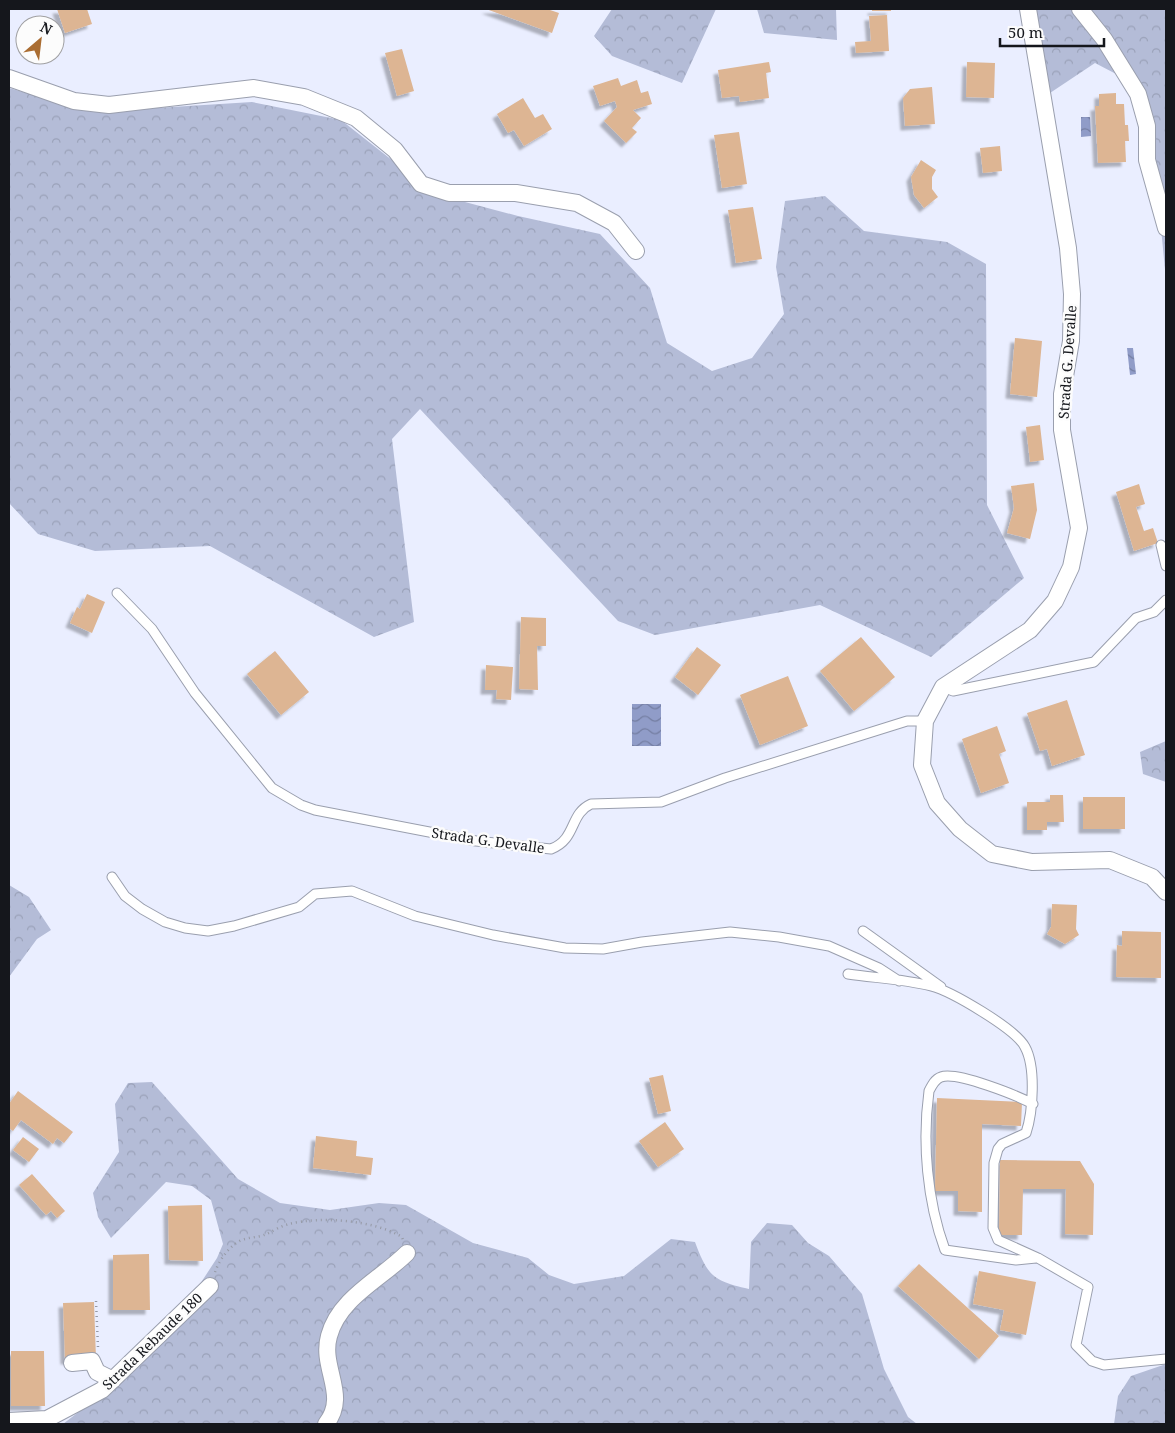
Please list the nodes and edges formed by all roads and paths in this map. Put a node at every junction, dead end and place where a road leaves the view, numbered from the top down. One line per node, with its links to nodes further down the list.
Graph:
1 (1028, 9): 10 (street, Strada G. Devalle)
2 (1080, 9): 4 (street)
3 (9, 78): 5 (street)
4 (1166, 228)
5 (636, 251)
6 (1161, 545): 7 (lane)
7 (1166, 566)
8 (117, 593): 11 (lane, Strada G. Devalle)
9 (1166, 600): 10 (lane)
10 (943, 687): 11 (street, Strada G. Devalle)
11 (925, 721): 13 (street, Strada G. Devalle)
12 (112, 877): 16 (lane)
13 (1166, 892)
14 (863, 931): 17 (lane)
15 (848, 974): 16 (lane)
16 (899, 982): 17 (lane)
17 (946, 992): 18 (lane)
18 (1033, 1104): 20 (lane); 20 (lane)
19 (407, 1253): 21 (path); 28 (street)
20 (1038, 1258): 24 (lane)
21 (210, 1286): 26 (street, Strada Rebaude 180)
22 (96, 1301): 23 (path)
23 (98, 1356)
24 (1166, 1359)
25 (72, 1363): 26 (street)
26 (113, 1380): 27 (street, Strada Rebaude 180)
27 (9, 1421)
28 (326, 1424)

